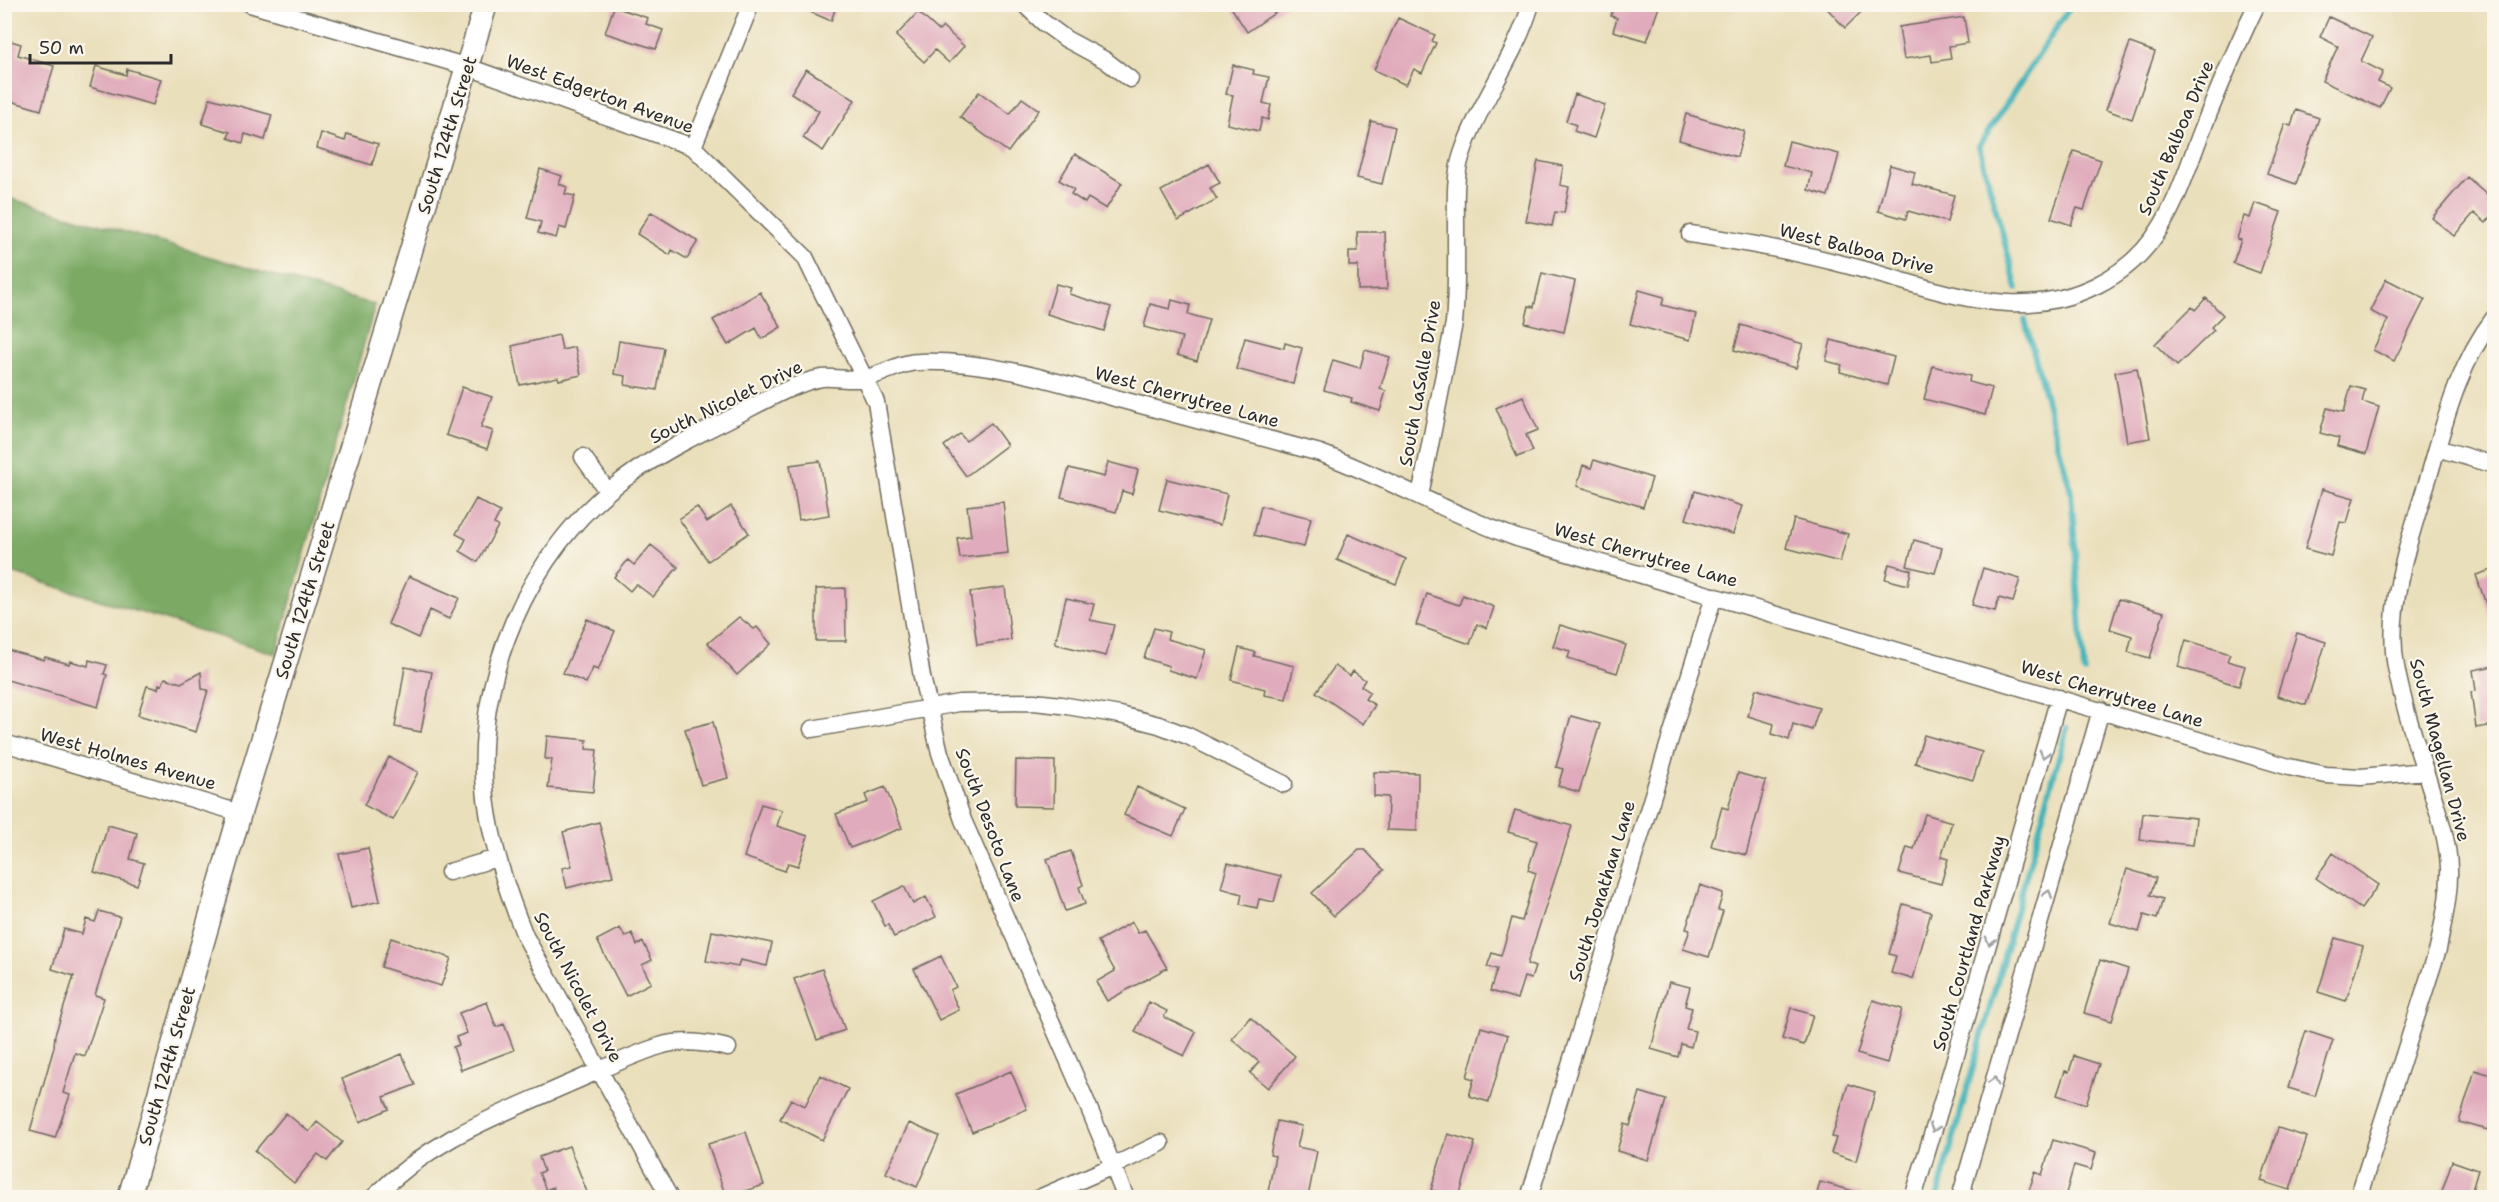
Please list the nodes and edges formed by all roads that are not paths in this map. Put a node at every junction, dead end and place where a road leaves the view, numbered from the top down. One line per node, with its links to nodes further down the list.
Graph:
1 (250, 4): 7 (street, West Edgerton Avenue)
2 (486, 4): 7 (street, South 124th Street)
3 (751, 4): 9 (street)
4 (1024, 4): 8 (street)
5 (1531, 4): 18 (street, South LaSalle Drive)
6 (2257, 4): 11 (street, South Balboa Drive)
7 (468, 67): 9 (street, West Edgerton Avenue); 27 (street, South 124th Street)
8 (1130, 79)
9 (693, 147): 13 (street, West Edgerton Avenue)
10 (1690, 234): 11 (street, West Balboa Drive)
11 (2014, 303)
12 (2494, 318): 14 (street, South Magellan Drive)
13 (863, 378): 17 (street, South Nicolet Drive); 18 (street, West Cherrytree Lane); 21 (street, South Desoto Lane)
14 (2437, 448): 16 (street); 25 (street, South Magellan Drive)
15 (583, 457): 17 (street)
16 (2494, 465)
17 (608, 492): 28 (street, South Nicolet Drive)
18 (1420, 496): 19 (street, West Cherrytree Lane)
19 (1714, 596): 20 (street, West Cherrytree Lane); 39 (street, South Jonathan Lane)
20 (2059, 698): 22 (street, West Cherrytree Lane); 40 (street, South Courtland Parkway, one-way to 40)
21 (930, 710): 23 (street); 26 (street); 33 (street, South Desoto Lane)
22 (2101, 710): 25 (street, West Cherrytree Lane); 41 (street, one-way to 22)
23 (812, 729)
24 (4, 743): 27 (street, West Holmes Avenue)
25 (2425, 771): 42 (street, South Magellan Drive)
26 (1284, 784)
27 (240, 813): 34 (street, South 124th Street)
28 (497, 858): 29 (street); 31 (street, South Nicolet Drive)
29 (449, 872)
30 (728, 1048): 31 (street)
31 (600, 1071): 35 (street); 36 (street, South Nicolet Drive)
32 (1161, 1143): 33 (street)
33 (1113, 1166): 37 (street); 38 (street, South Desoto Lane)
34 (129, 1197)
35 (373, 1197)
36 (670, 1197)
37 (1039, 1197)
38 (1126, 1197)
39 (1528, 1197)
40 (1913, 1197)
41 (1960, 1197)
42 (2358, 1197)

